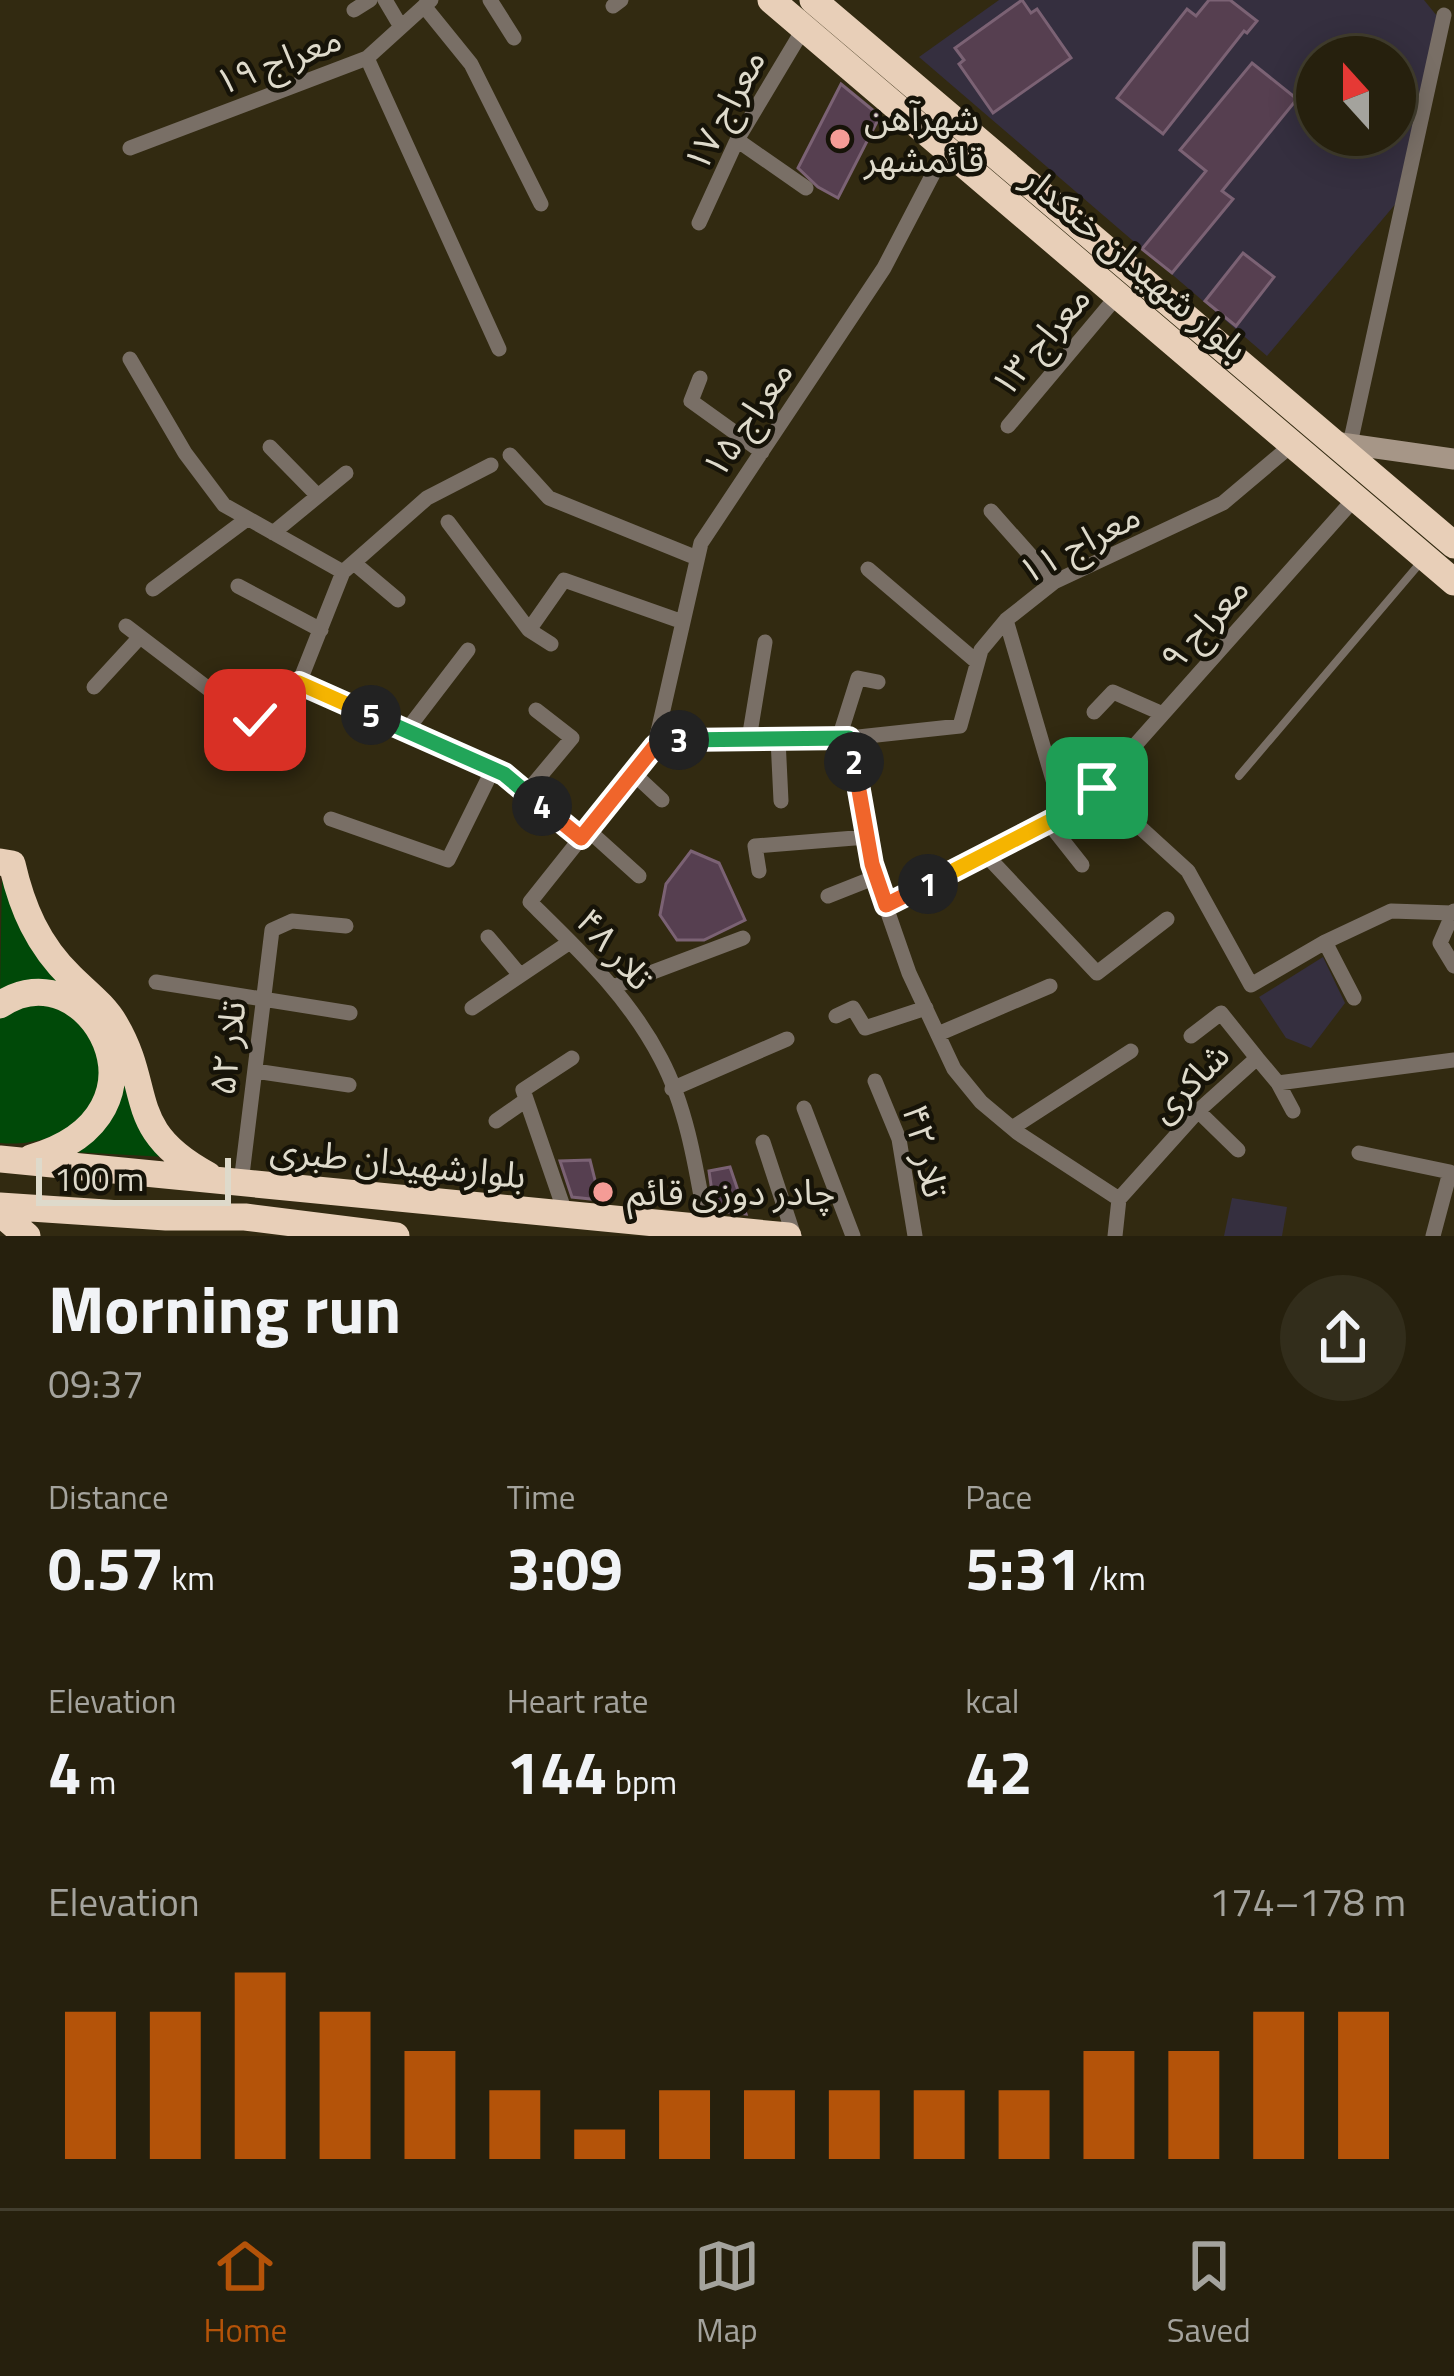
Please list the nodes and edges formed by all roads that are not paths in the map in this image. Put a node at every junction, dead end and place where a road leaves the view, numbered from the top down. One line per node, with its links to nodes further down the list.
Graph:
1 (370, 0): 7 (street)
2 (385, 0): 9 (street)
3 (490, 0): 11 (street)
4 (771, 0): 10 (highway, بلوار شهیدان خنکدار)
5 (813, 0): 25 (highway, بلوار شهیدان خنکدار)
6 (428, 3): 9 (street, معراج ۱۹); 17 (street)
7 (354, 10)
8 (1444, 15): 25 (street)
9 (401, 27): 12 (street, معراج ۱۹)
10 (803, 28): 13 (street, معراج ۱۷); 15 (highway, بلوار شهیدان خنکدار)
11 (514, 38)
12 (367, 58): 14 (street, معراج ۱۹); 20 (street)
13 (737, 140): 16 (street); 18 (street, معراج ۱۷)
14 (130, 148)
15 (946, 149): 19 (highway, بلوار شهیدان خنکدار); 27 (street, معراج ۱۵)
16 (806, 188)
17 (541, 204)
18 (699, 223)
19 (1118, 296): 23 (street, معراج ۱۳); 24 (highway, بلوار شهیدان خنکدار)
20 (500, 349)
21 (130, 359): 35 (street)
22 (700, 378): 27 (street)
23 (1008, 426)
24 (1294, 443): 33 (highway, بلوار شهیدان خنکدار); 43 (street, معراج ۱۱)
25 (1342, 443): 29 (main road); 38 (highway, بلوار شهیدان خنکدار)
26 (270, 447): 32 (street)
27 (762, 452): 40 (street, معراج ۱۵)
28 (510, 455): 40 (street)
29 (1454, 459)
30 (491, 465): 41 (street)
31 (346, 473): 32 (street)
32 (318, 496): 37 (street)
33 (1356, 497): 39 (highway, بلوار شهیدان خنکدار); 61 (street, معراج ۹)
34 (991, 511): 43 (street)
35 (247, 519): 37 (street); 46 (street)
36 (448, 522): 50 (street)
37 (272, 533): 41 (street)
38 (1454, 544)
39 (1425, 557): 44 (highway, بلوار شهیدان خنکدار); 71 (lane)
40 (698, 558): 49 (street, معراج ۱۵)
41 (348, 568): 47 (street); 51 (street)
42 (868, 569): 55 (street)
43 (1054, 582): 48 (street, معراج ۱۱)
44 (1454, 582)
45 (238, 586): 51 (street)
46 (153, 589)
47 (398, 600)
48 (1006, 620): 55 (street, معراج ۱۱); 77 (street)
49 (683, 622): 50 (street); 67 (street, معراج ۱۵)
50 (529, 630): 53 (street)
51 (321, 631): 57 (street)
52 (765, 641): 66 (street)
53 (551, 644)
54 (468, 650): 63 (street)
55 (977, 662): 64 (street, معراج ۱۱)
56 (878, 682): 64 (street)
57 (299, 683): 62 (street); 63 (street)
58 (94, 687): 62 (street)
59 (536, 710): 73 (street)
60 (1094, 712): 61 (street)
61 (1163, 714): 72 (street, معراج ۹)
62 (244, 716): 68 (street)
63 (406, 730): 69 (street)
64 (844, 738): 65 (street, معراج ۱۱); 79 (street)
65 (778, 739): 66 (street, معراج ۱۱); 75 (street)
66 (749, 740): 67 (street, معراج ۱۱)
67 (655, 746): 70 (street, تلار ۴۸)
68 (224, 749)
69 (493, 769): 73 (street); 76 (street)
70 (633, 773): 74 (street); 78 (street, تلار ۴۸)
71 (1239, 776)
72 (1097, 788): 77 (street, معراج ۹); 94 (street)
73 (526, 793): 78 (street)
74 (662, 800)
75 (781, 801)
76 (332, 818)
77 (1056, 818): 80 (street, معراج ۹); 82 (street)
78 (585, 834): 84 (street); 93 (street, تلار ۴۸)
79 (867, 837): 83 (street); 85 (street)
80 (985, 854): 87 (street, معراج ۹); 89 (street)
81 (0, 862): 130 (highway)
82 (1082, 865)
83 (759, 872)
84 (639, 876)
85 (876, 878): 86 (street); 87 (street)
86 (828, 896)
87 (886, 905): 104 (street)
88 (1453, 912): 94 (street); 95 (street)
89 (1167, 920)
90 (346, 926): 100 (street, تلار ۵۲)
91 (488, 937): 96 (street)
92 (743, 938): 99 (street)
93 (570, 942): 96 (street); 99 (street, تلار ۴۸)
94 (1325, 943): 101 (street)
95 (1454, 966)
96 (520, 975): 103 (street)
97 (157, 982): 100 (street)
98 (1050, 986): 107 (street)
99 (613, 987): 118 (street, تلار ۴۸)
100 (264, 998): 105 (street); 114 (street, تلار ۵۲)
101 (1354, 998)
102 (0, 1006): 128 (highway)
103 (472, 1008)
104 (926, 1008): 106 (street); 107 (street)
105 (350, 1013)
106 (836, 1016)
107 (938, 1034): 124 (street)
108 (1191, 1036): 112 (street)
109 (787, 1039): 118 (street)
110 (1131, 1051): 124 (street)
111 (572, 1058): 119 (street)
112 (1257, 1058): 116 (street, شاکری); 121 (street, شاکری)
113 (1454, 1060): 116 (street, شاکری)
114 (255, 1071): 117 (street); 130 (street, تلار ۵۲)
115 (875, 1081): 142 (street, تلار ۴۲)
116 (1278, 1083): 122 (street)
117 (349, 1085)
118 (672, 1089): 136 (street, تلار ۴۸)
119 (526, 1100): 123 (street); 133 (street)
120 (804, 1108): 141 (street)
121 (1198, 1111): 126 (street); 131 (street, شاکری)
122 (1293, 1111)
123 (496, 1121)
124 (1012, 1128): 131 (street)
125 (764, 1142): 140 (street)
126 (1238, 1150)
127 (1359, 1153): 129 (street)
128 (10, 1160): 130 (highway, بلوارشهیدان طبری)
129 (1452, 1173): 144 (street)
130 (229, 1182): 133 (highway, بلوارشهیدان طبری)
131 (1119, 1199): 143 (street)
132 (0, 1209): 134 (highway, بلوارشهیدان طبری); 137 (highway)
133 (566, 1215): 136 (highway, بلوارشهیدان طبری)
134 (245, 1217): 135 (highway, بلوارشهیدان طبری); 138 (highway)
135 (278, 1229): 139 (highway, بلوارشهیدان طبری)
136 (707, 1230): 140 (highway, بلوارشهیدان طبری)
137 (27, 1236)
138 (167, 1236)
139 (395, 1236)
140 (791, 1236)
141 (854, 1236)
142 (915, 1236)
143 (1115, 1236)
144 (1433, 1236)

